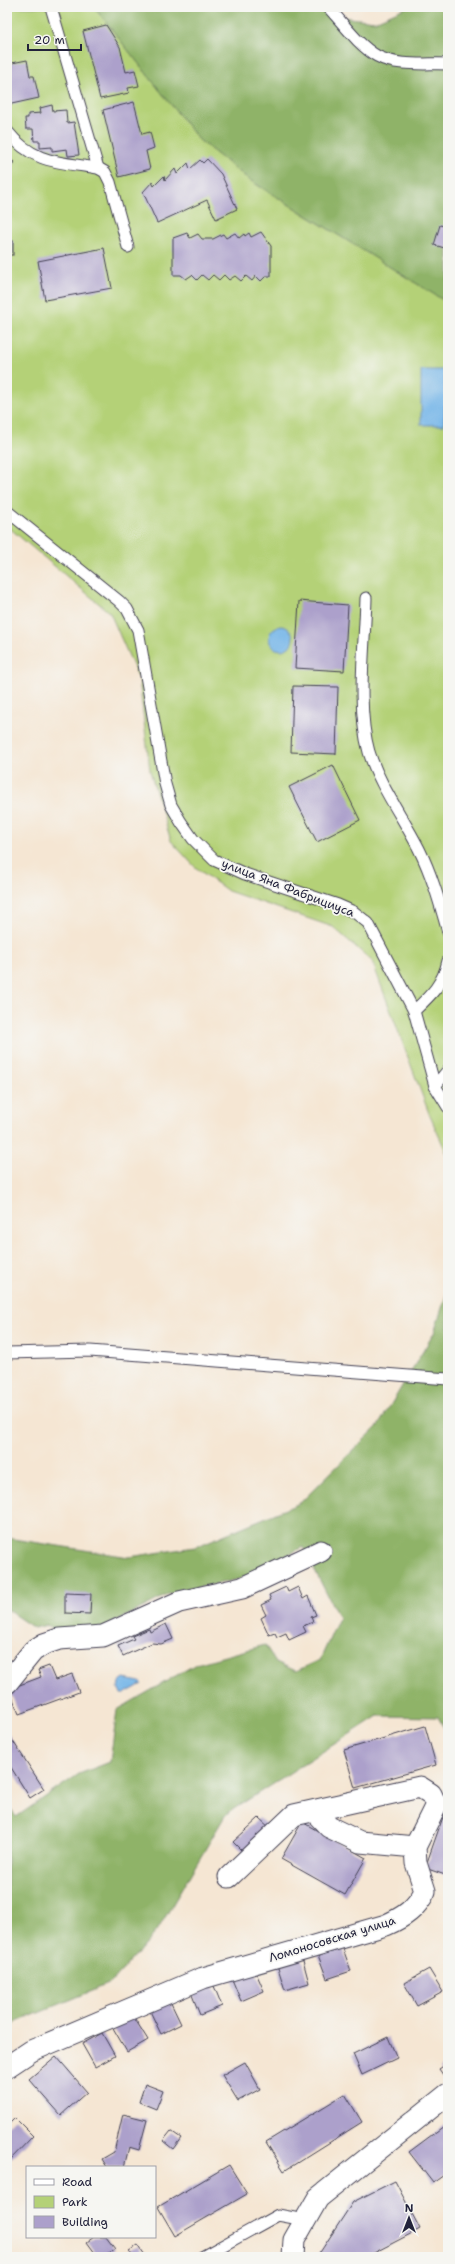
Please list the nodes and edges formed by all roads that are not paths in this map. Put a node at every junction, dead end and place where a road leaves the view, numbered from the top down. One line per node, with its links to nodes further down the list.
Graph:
1 (52, 7): 5 (lane)
2 (328, 7): 3 (lane)
3 (448, 64)
4 (7, 131): 5 (lane)
5 (98, 168): 6 (lane)
6 (128, 247)
7 (7, 511): 11 (lane, улица Яна Фабрициуса)
8 (366, 598): 9 (lane)
9 (448, 932)
10 (448, 961): 11 (lane)
11 (414, 1011): 13 (lane, улица Яна Фабрициуса)
12 (448, 1070): 13 (lane)
13 (435, 1086): 14 (lane, улица Яна Фабрициуса)
14 (448, 1107)
15 (7, 1353): 16 (lane)
16 (448, 1379)
17 (321, 1551): 18 (street)
18 (7, 1683)
19 (314, 1811): 20 (street); 20 (street); 21 (street)
20 (415, 1847): 22 (street, Ломоносовская улица)
21 (229, 1877)
22 (7, 2067)
23 (448, 2094): 24 (street)
24 (305, 2220): 25 (lane); 26 (street)
25 (202, 2257)
26 (293, 2257)

